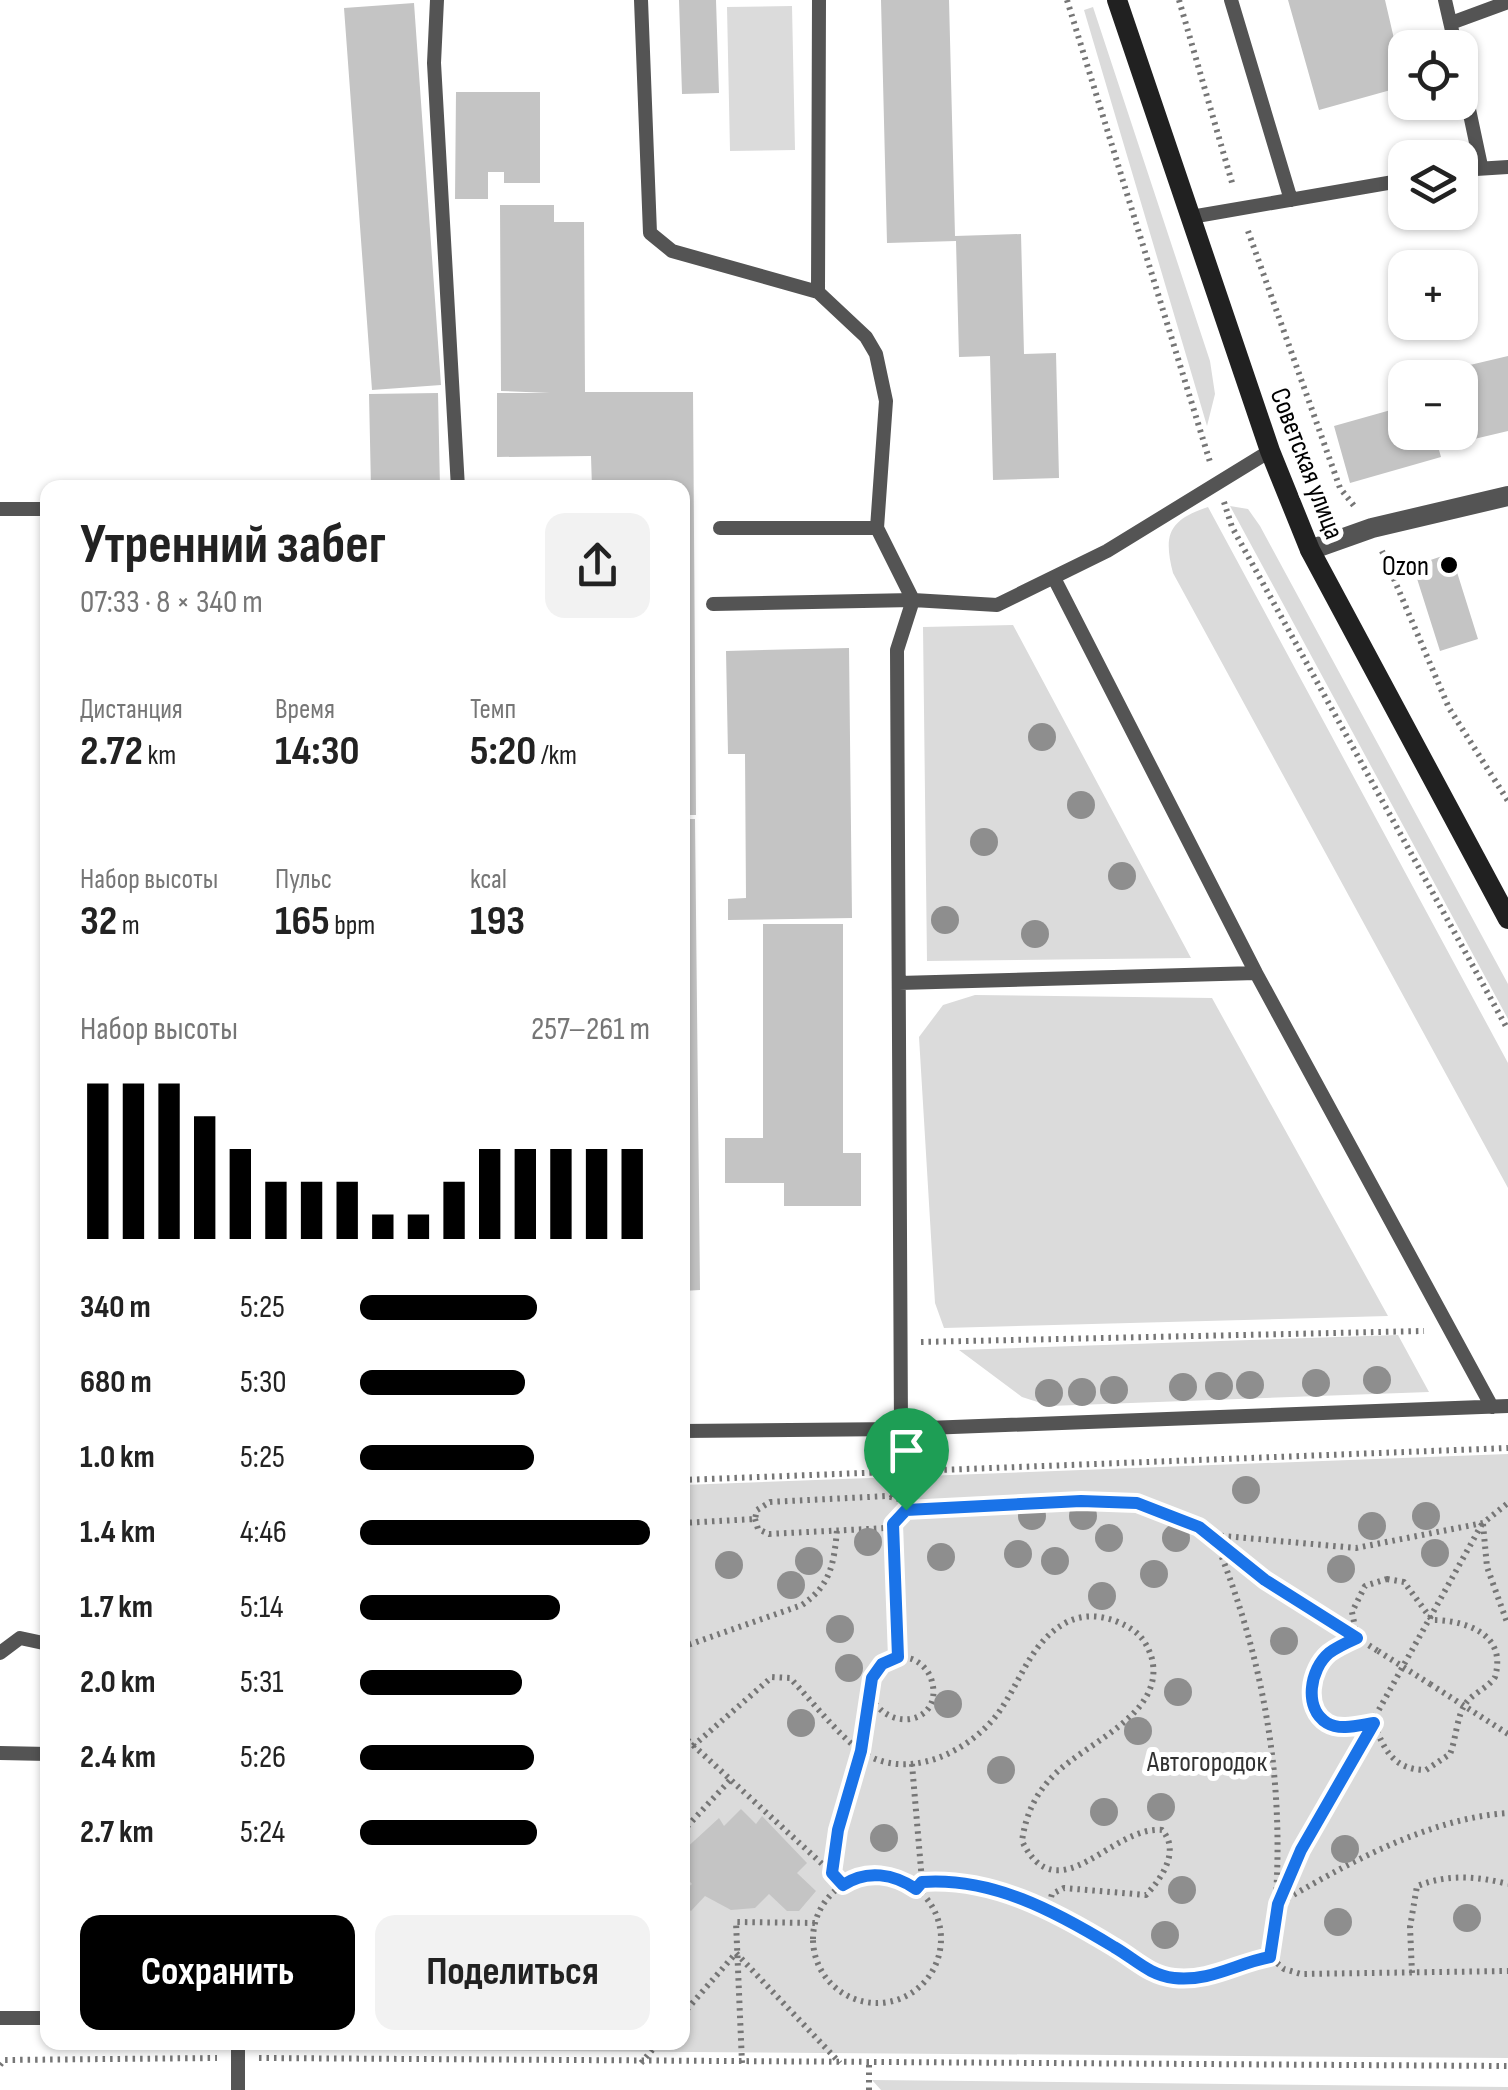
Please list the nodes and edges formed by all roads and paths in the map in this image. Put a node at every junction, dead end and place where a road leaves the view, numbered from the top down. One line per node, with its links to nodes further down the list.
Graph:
1 (437, 0): 21 (lane)
2 (641, 0): 19 (lane)
3 (819, 0): 19 (lane)
4 (1067, 0): 22 (path)
5 (1117, 0): 18 (main road, Советская улица)
6 (1179, 0): 17 (path)
7 (1232, 0): 16 (lane)
8 (1445, 0): 10 (lane)
9 (1508, 2): 10 (lane)
10 (1451, 23): 11 (lane)
11 (1452, 30)
12 (1471, 120): 13 (lane)
13 (1480, 166): 14 (lane)
14 (1508, 167)
15 (1388, 183): 16 (lane)
16 (1291, 200): 17 (lane)
17 (1240, 209): 18 (lane); 28 (path)
18 (1191, 217): 20 (main road, Советская улица)
19 (818, 292): 27 (lane)
20 (1270, 451): 22 (lane); 29 (main road, Советская улица)
21 (458, 480)
22 (1216, 482): 30 (lane); 37 (path)
23 (1508, 496): 28 (street)
24 (0, 509): 25 (lane)
25 (40, 510)
26 (720, 528): 27 (lane)
27 (877, 528): 31 (lane)
28 (1372, 528): 29 (street); 33 (path)
29 (1310, 550): 34 (main road, Советская улица)
30 (1054, 580): 31 (lane); 35 (lane)
31 (913, 600): 32 (lane); 36 (lane)
32 (713, 604)
33 (1508, 801)
34 (1508, 918)
35 (1256, 973): 36 (lane); 38 (lane)
36 (899, 983): 39 (lane)
37 (1508, 1030)
38 (1450, 1330): 39 (path); 41 (lane)
39 (902, 1343): 42 (lane)
40 (1508, 1406): 41 (lane)
41 (1492, 1407): 42 (lane)
42 (901, 1429): 43 (lane)
43 (690, 1432)
44 (1508, 1448): 45 (path)
45 (891, 1474): 46 (path); 47 (path)
46 (690, 1480)
47 (892, 1498): 49 (path); 50 (path)
48 (1508, 1503): 52 (path)
49 (906, 1510): 53 (path); 55 (path)
50 (755, 1519): 51 (path); 54 (path)
51 (690, 1523)
52 (1483, 1523): 55 (path); 56 (path); 57 (path)
53 (893, 1524): 54 (path); 62 (path)
54 (836, 1530): 60 (path)
55 (1212, 1535): 58 (path); 81 (path)
56 (1432, 1620): 58 (path); 64 (path); 65 (path)
57 (1508, 1624)
58 (1357, 1638): 64 (path, bridge); 65 (path)
59 (40, 1642): 61 (lane)
60 (690, 1643)
61 (0, 1652)
62 (898, 1657): 63 (path); 63 (path)
63 (870, 1695): 69 (path)
64 (1464, 1704): 65 (path); 66 (path)
65 (1374, 1723): 81 (path)
66 (1508, 1734)
67 (690, 1743): 68 (path)
68 (693, 1746): 69 (path); 73 (path)
69 (861, 1751): 72 (path); 76 (path)
70 (0, 1752): 71 (lane)
71 (40, 1754)
72 (912, 1764): 77 (path); 82 (path)
73 (732, 1778): 75 (path); 76 (path)
74 (1508, 1813): 81 (path)
75 (690, 1823)
76 (832, 1873): 79 (path)
77 (922, 1882): 80 (path); 82 (path)
78 (1508, 1884): 87 (path)
79 (843, 1885): 80 (path); 83 (path)
80 (916, 1889): 83 (path)
81 (1278, 1904): 85 (path)
82 (1047, 1911): 85 (path)
83 (815, 1923): 84 (path)
84 (736, 1953): 88 (path); 94 (path); 95 (path)
85 (1270, 1957): 87 (path)
86 (1508, 1971): 87 (path)
87 (1412, 1973)
88 (690, 2006)
89 (0, 2018): 90 (lane)
90 (40, 2018)
91 (238, 2050): 93 (path); 97 (path); 99 (lane)
92 (652, 2050): 93 (path)
93 (641, 2063): 94 (path)
94 (742, 2064): 95 (path)
95 (841, 2064): 96 (path)
96 (869, 2064): 98 (path); 100 (path)
97 (0, 2065)
98 (1508, 2066)
99 (238, 2090)
100 (868, 2090)

